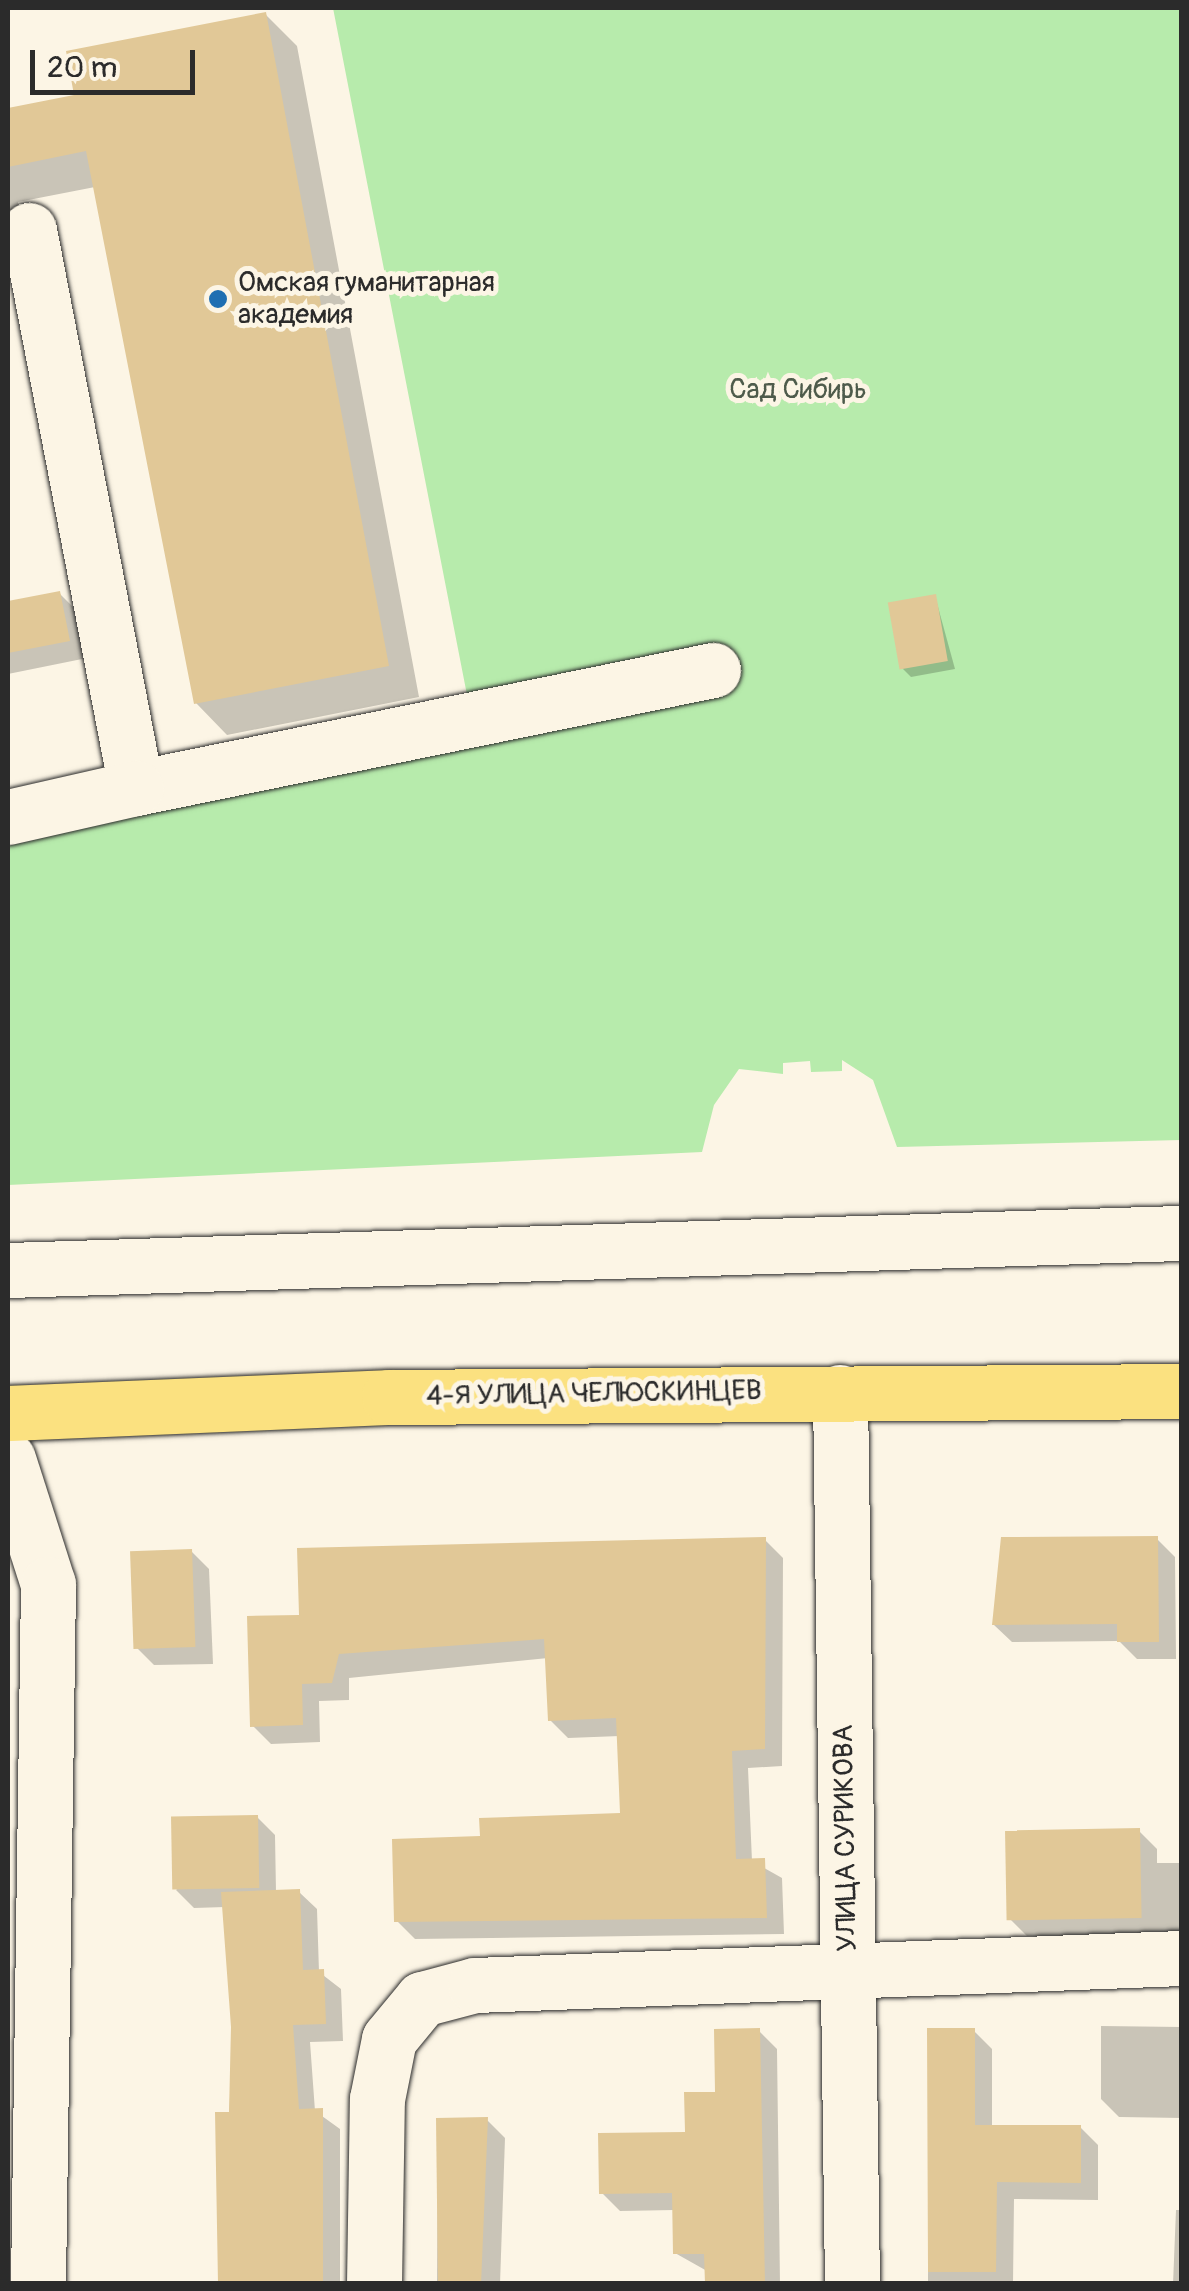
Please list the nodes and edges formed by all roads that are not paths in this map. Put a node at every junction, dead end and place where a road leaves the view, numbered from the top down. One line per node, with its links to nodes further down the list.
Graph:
1 (29, 230): 3 (street)
2 (713, 670): 3 (street)
3 (136, 788): 4 (street)
4 (8, 817)
5 (1182, 1233): 6 (street)
6 (8, 1270)
7 (1182, 1391): 8 (main road, 4-Я УЛИЦА ЧЕЛЮСКИНЦЕВ)
8 (840, 1392): 9 (main road, 4-Я УЛИЦА ЧЕЛЮСКИНЦЕВ); 12 (street, УЛИЦА СУРИКОВА)
9 (8, 1414)
10 (8, 1459): 13 (street)
11 (1182, 1958): 12 (street)
12 (847, 1972): 14 (street); 15 (street, УЛИЦА СУРИКОВА)
13 (38, 2284)
14 (374, 2284)
15 (852, 2284)

